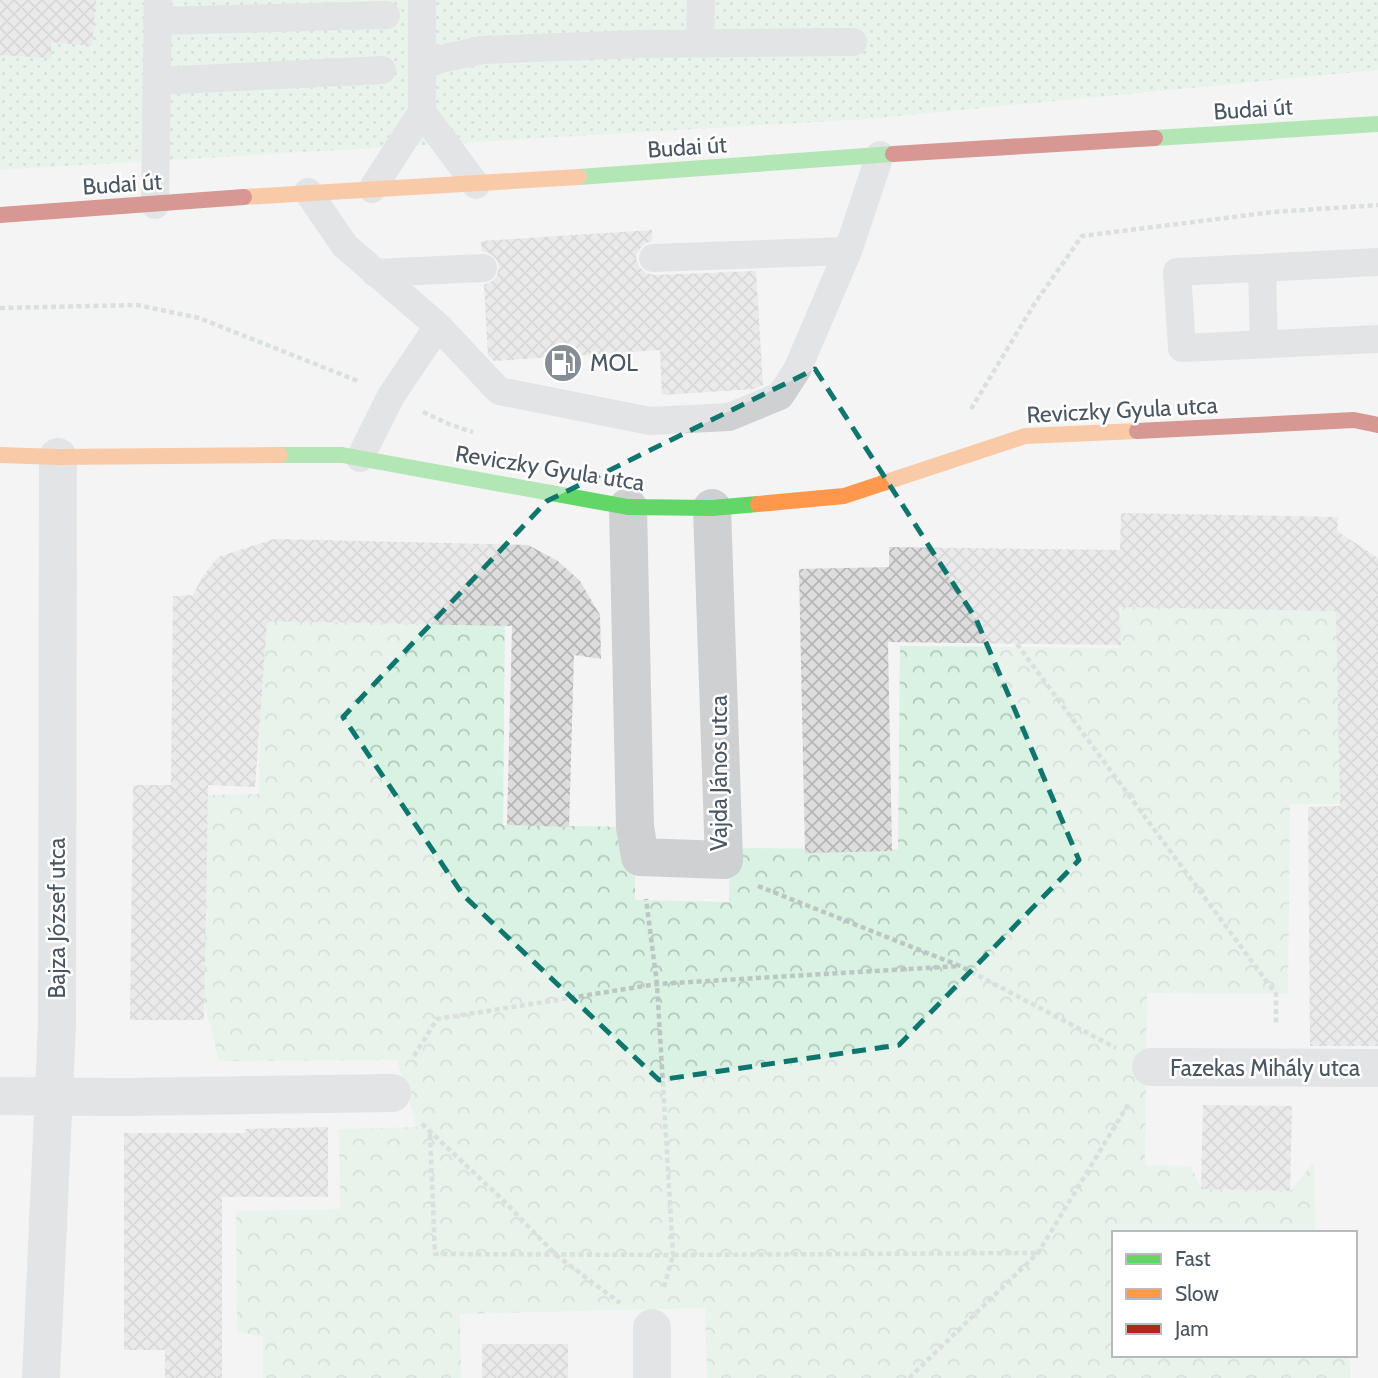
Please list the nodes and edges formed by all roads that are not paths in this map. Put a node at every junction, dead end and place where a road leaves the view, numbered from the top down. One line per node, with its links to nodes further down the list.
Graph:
1 (422, 0): 7 (lane)
2 (701, 0): 6 (lane)
3 (158, 11): 4 (lane); 9 (lane)
4 (386, 15)
5 (853, 42): 6 (lane)
6 (700, 43): 7 (lane)
7 (422, 63): 10 (lane)
8 (382, 69): 9 (lane)
9 (157, 81): 16 (lane)
10 (422, 111): 13 (lane); 14 (lane)
11 (1378, 124): 12 (street, Budai út)
12 (880, 155): 13 (street, Budai út); 18 (lane)
13 (476, 185): 14 (street, Budai út)
14 (372, 189): 15 (street, Budai út)
15 (308, 192): 16 (street, Budai út); 23 (lane)
16 (155, 205): 17 (street, Budai út)
17 (0, 215)
18 (848, 251): 19 (lane); 24 (lane)
19 (653, 258)
20 (1378, 262): 22 (lane)
21 (483, 268): 23 (lane)
22 (1262, 268): 26 (lane); 26 (lane)
23 (375, 273): 24 (lane)
24 (438, 326): 30 (lane)
25 (1378, 339): 26 (lane)
26 (1264, 345)
27 (1378, 425): 32 (street, Reviczky Gyula utca)
28 (0, 455): 29 (street, Reviczky Gyula utca)
29 (58, 457): 30 (street, Reviczky Gyula utca); 37 (street, Bajza József utca)
30 (360, 458): 31 (street, Reviczky Gyula utca)
31 (628, 507): 32 (street, Reviczky Gyula utca); 32 (street, Vajda János utca)
32 (712, 508)
33 (1152, 1067): 34 (street, Fazekas Mihály utca)
34 (1378, 1068)
35 (392, 1093): 37 (street)
36 (0, 1096): 37 (street)
37 (55, 1096): 39 (street, Bajza József utca)
38 (652, 1328): 40 (street)
39 (41, 1378)
40 (652, 1378)

